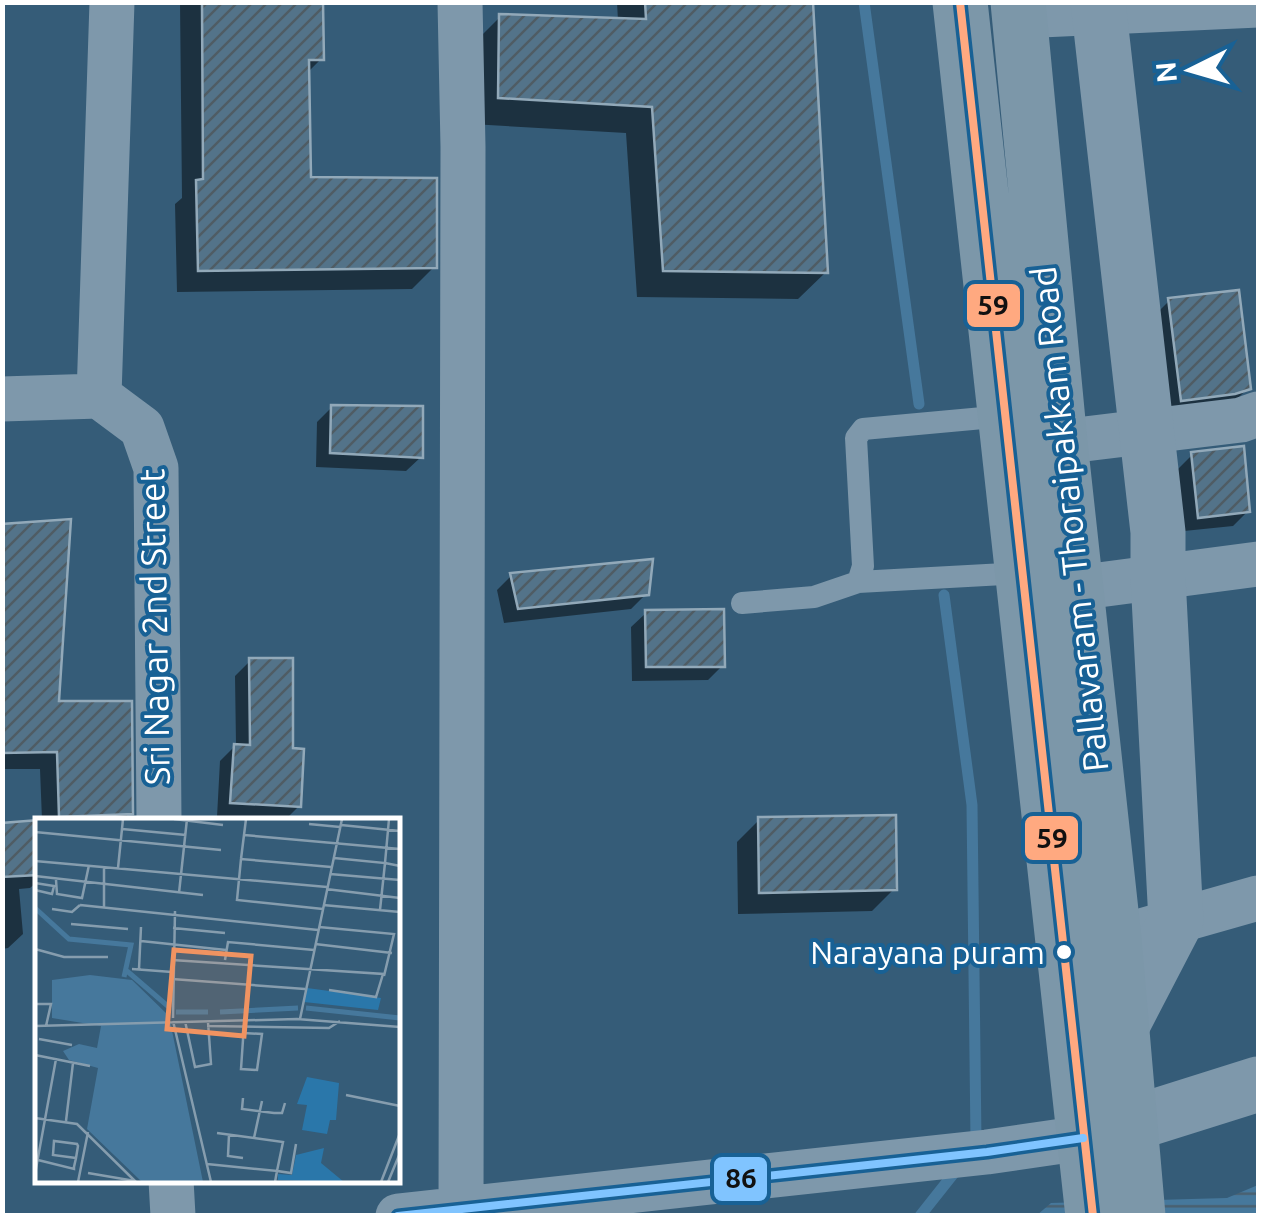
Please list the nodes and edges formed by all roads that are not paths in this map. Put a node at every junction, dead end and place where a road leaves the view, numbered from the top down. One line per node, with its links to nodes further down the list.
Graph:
1 (112, 2): 7 (street)
2 (460, 2): 27 (street)
3 (960, 2): 10 (main road, Pallavaram - Thoraipakkam Road)
4 (1232, 4): 5 (street)
5 (1099, 7): 6 (street); 11 (street)
6 (1018, 9): 12 (main road, Pallavaram - Thoraipakkam Road)
7 (99, 396): 8 (street); 19 (street, Sri Nagar 2nd Street)
8 (2, 399)
9 (1258, 414): 11 (street)
10 (1005, 416): 14 (main road, Pallavaram - Thoraipakkam Road); 16 (lane)
11 (1147, 431): 12 (street); 15 (street)
12 (1060, 442): 17 (main road, Pallavaram - Thoraipakkam Road)
13 (1258, 564): 15 (street)
14 (1020, 574): 16 (lane); 25 (main road, Pallavaram - Thoraipakkam Road)
15 (1158, 578): 17 (street); 21 (street)
16 (858, 582): 18 (lane)
17 (1076, 588): 22 (main road, Pallavaram - Thoraipakkam Road)
18 (742, 604)
19 (160, 818)
20 (1258, 898): 21 (street)
21 (1176, 921): 22 (street); 23 (street)
22 (1114, 939): 23 (main road, Pallavaram - Thoraipakkam Road)
23 (1121, 1027): 25 (main road, Pallavaram - Thoraipakkam Road)
24 (1258, 1084): 25 (street)
25 (1106, 1132): 27 (street); 30 (main road, Pallavaram - Thoraipakkam Road); 31 (main road, Pallavaram - Thoraipakkam Road)
26 (172, 1183): 28 (street)
27 (461, 1208): 29 (street)
28 (173, 1216)
29 (398, 1216)
30 (1093, 1216)
31 (1138, 1216)

